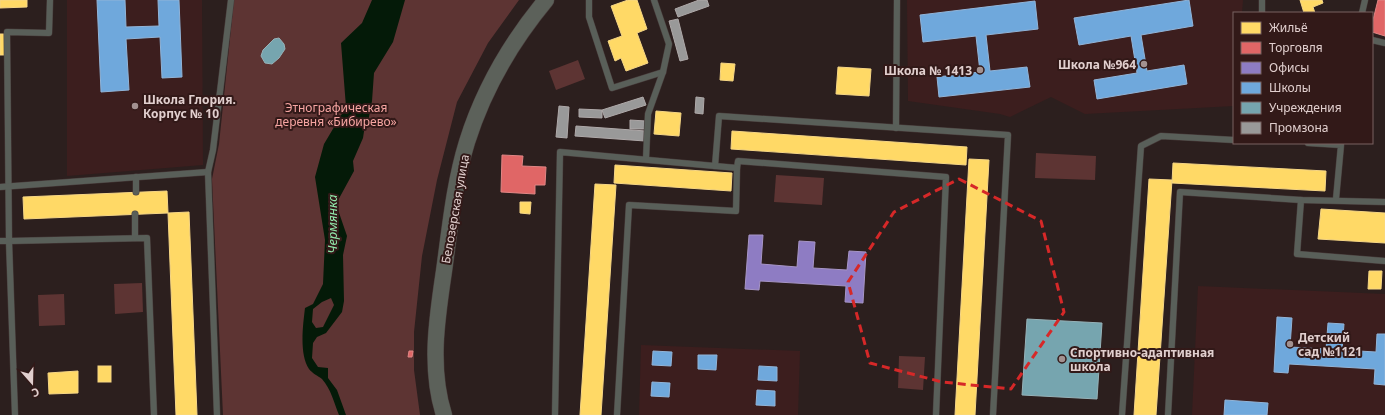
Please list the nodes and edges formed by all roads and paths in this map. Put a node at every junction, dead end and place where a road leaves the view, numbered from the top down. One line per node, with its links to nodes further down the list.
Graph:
1 (50, 0): 12 (lane)
2 (231, 0): 22 (lane)
3 (546, 0): 38 (street, Белозерская улица)
4 (589, 0): 15 (lane)
5 (654, 0): 15 (lane)
6 (897, 0): 16 (lane)
7 (1262, 0): 9 (lane)
8 (1365, 0): 10 (lane)
9 (1262, 12)
10 (1362, 12)
11 (0, 32): 12 (lane)
12 (7, 32): 25 (lane)
13 (1373, 40): 14 (lane)
14 (1385, 43)
15 (663, 72): 19 (lane)
16 (896, 128): 20 (lane); 42 (lane)
17 (1233, 140): 43 (lane)
18 (1324, 144): 27 (lane)
19 (646, 159): 20 (lane); 39 (lane)
20 (715, 166): 21 (lane)
21 (737, 168): 40 (lane); 41 (lane)
22 (208, 172): 23 (lane); 37 (lane)
23 (136, 177): 25 (lane); 26 (lane)
24 (0, 187): 25 (lane)
25 (9, 187): 33 (lane)
26 (136, 192)
27 (1336, 199): 28 (lane); 29 (lane)
28 (1301, 200): 34 (lane); 44 (lane)
29 (1385, 202)
30 (135, 214): 31 (lane)
31 (135, 238): 33 (lane); 36 (lane)
32 (0, 241): 33 (lane)
33 (9, 241): 35 (lane)
34 (1385, 261)
35 (15, 415)
36 (154, 415)
37 (217, 415)
38 (444, 415)
39 (555, 415)
40 (617, 415)
41 (936, 415)
42 (993, 415)
43 (1122, 415)
44 (1168, 415)

